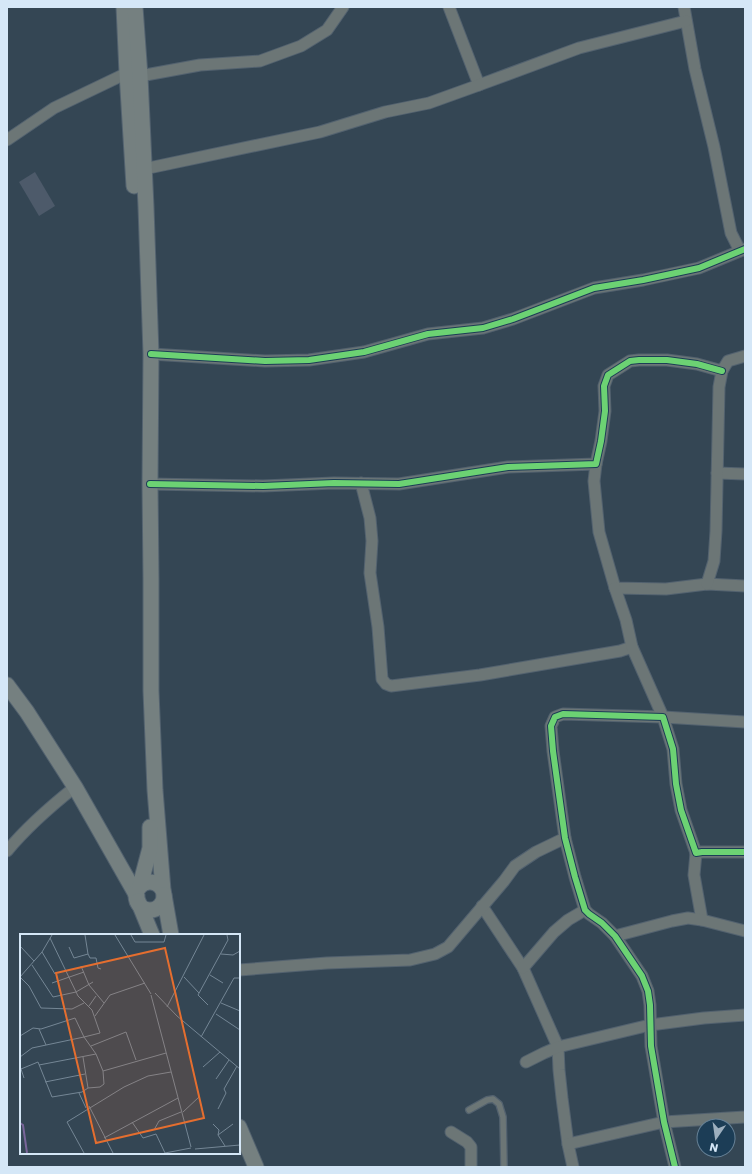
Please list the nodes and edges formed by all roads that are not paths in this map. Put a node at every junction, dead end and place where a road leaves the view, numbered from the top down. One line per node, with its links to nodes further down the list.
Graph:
1 (124, 7): 7 (main road)
2 (135, 7): 7 (main road)
3 (343, 7): 7 (street)
4 (449, 7): 8 (street)
5 (684, 7): 6 (street)
6 (686, 21): 8 (street); 11 (street)
7 (133, 75): 9 (street); 10 (main road); 32 (main road)
8 (479, 85): 10 (street)
9 (7, 140)
10 (144, 168): 12 (main road)
11 (742, 250): 12 (street)
12 (151, 354): 18 (main road)
13 (745, 356): 14 (street)
14 (722, 371): 15 (street); 16 (street)
15 (596, 464): 19 (street); 22 (street)
16 (717, 473): 17 (street); 20 (street)
17 (745, 474)
18 (150, 484): 19 (street); 32 (main road)
19 (361, 484): 23 (street)
20 (707, 584): 21 (street); 22 (street)
21 (745, 586)
22 (615, 588): 23 (street)
23 (632, 647): 25 (street)
24 (7, 685): 27 (main road)
25 (663, 717): 26 (street); 28 (street); 31 (street)
26 (745, 722)
27 (76, 787): 29 (street); 32 (main road)
28 (565, 838): 33 (street); 34 (street)
29 (7, 851)
30 (745, 852): 31 (street)
31 (696, 853): 35 (street)
32 (148, 890): 37 (main road); 38 (main road)
33 (482, 906): 40 (street); 41 (street)
34 (585, 910): 39 (street); 40 (street)
35 (702, 920): 36 (street); 39 (street)
36 (745, 931)
37 (152, 934)
38 (170, 934)
39 (615, 936): 43 (street)
40 (523, 968): 44 (street)
41 (240, 970)
42 (745, 1015): 43 (street)
43 (650, 1025): 44 (street); 48 (street)
44 (558, 1047): 45 (street); 51 (street)
45 (526, 1062)
46 (469, 1110): 56 (lane)
47 (745, 1117): 48 (street)
48 (664, 1122): 51 (street); 58 (street)
49 (240, 1129): 54 (main road)
50 (450, 1132): 55 (street)
51 (568, 1144): 57 (street)
52 (239, 1154): 53 (main road)
53 (244, 1167)
54 (256, 1167)
55 (471, 1167)
56 (504, 1167)
57 (573, 1167)
58 (675, 1167)

